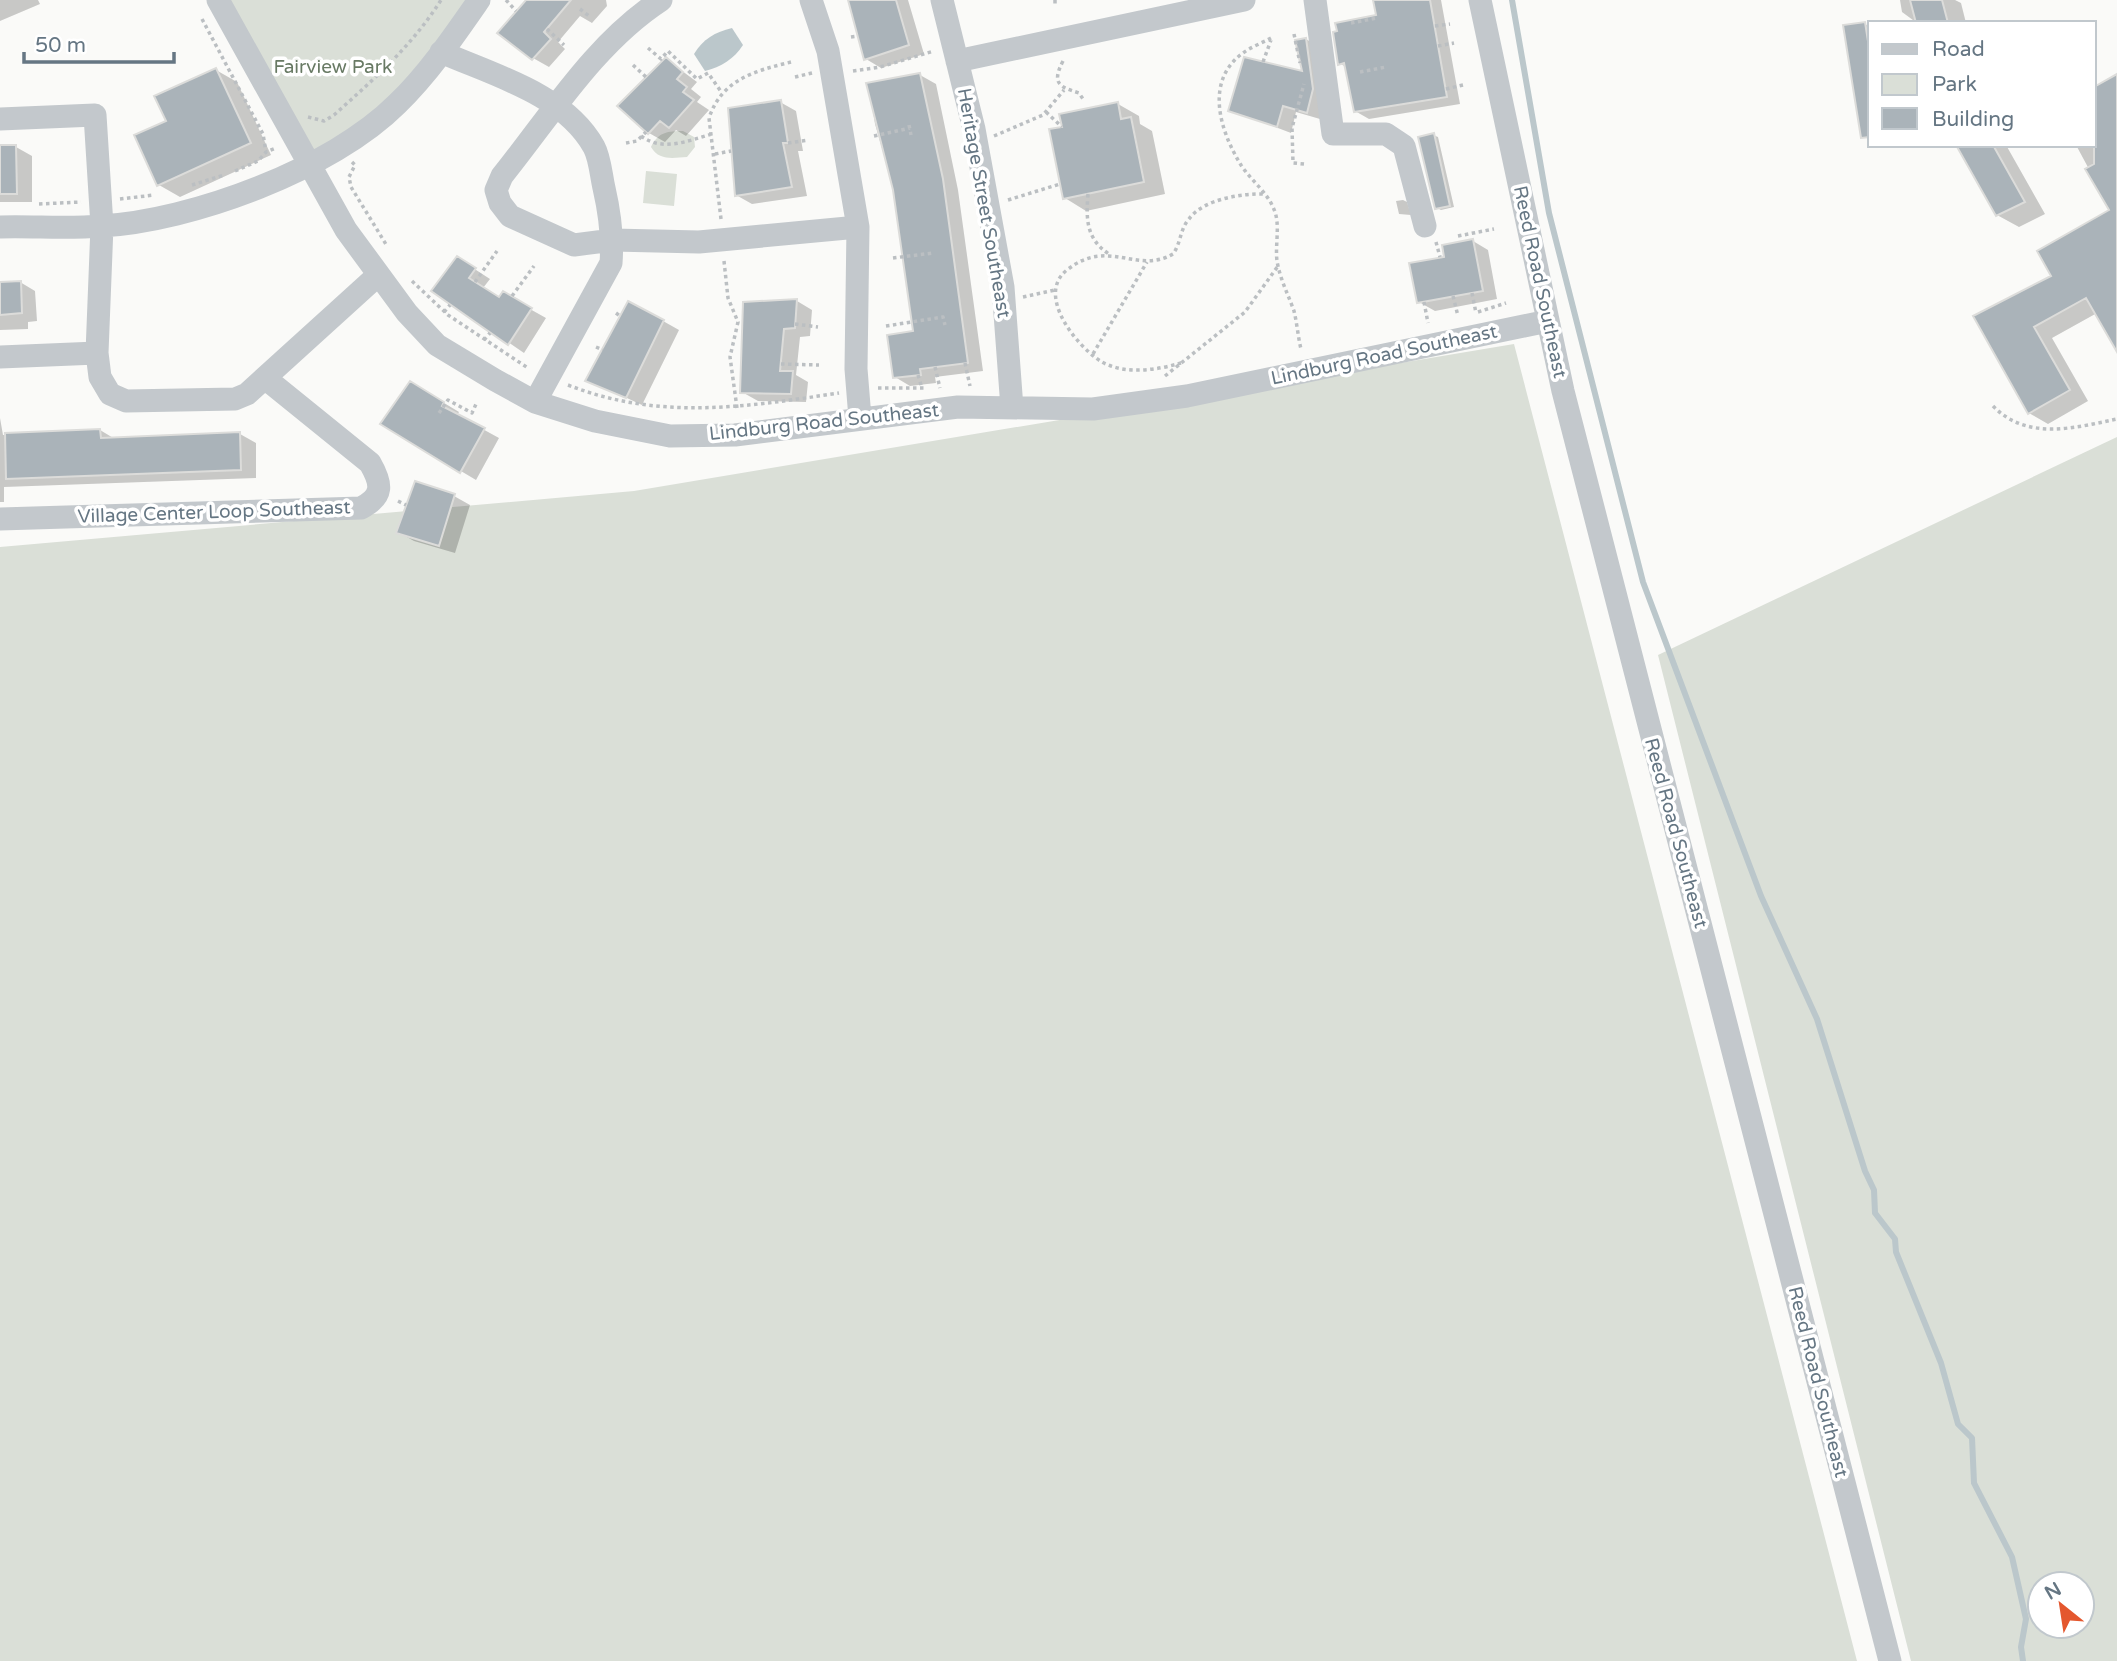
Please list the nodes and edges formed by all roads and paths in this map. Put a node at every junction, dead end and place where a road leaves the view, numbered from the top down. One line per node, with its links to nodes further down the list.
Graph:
1 (441, 0): 46 (path)
2 (479, 0): 27 (street)
3 (506, 0): 12 (path)
4 (661, 0): 45 (street)
5 (811, 0): 77 (street)
6 (942, 0): 28 (street, Heritage Street Southeast)
7 (1244, 0): 19 (street)
8 (1315, 0): 79 (street)
9 (1480, 0): 105 (street, Reed Road Southeast)
10 (208, 6): 61 (path); 65 (street, Lindburg Road Southeast)
11 (580, 9): 13 (path)
12 (516, 11)
13 (589, 16)
14 (1377, 18): 15 (path)
15 (1351, 23)
16 (1450, 24): 17 (path)
17 (1434, 26)
18 (547, 29): 24 (path)
19 (1083, 34): 28 (street); 42 (path)
20 (1294, 34): 33 (path)
21 (858, 36): 22 (path)
22 (851, 37)
23 (1454, 43): 25 (path)
24 (564, 45)
25 (1438, 46)
26 (648, 48): 43 (path)
27 (441, 52): 45 (street); 65 (street)
28 (950, 55): 36 (path); 56 (street, Heritage Street Southeast)
29 (791, 62): 43 (path)
30 (1263, 62): 70 (path)
31 (633, 65): 37 (path)
32 (1386, 67): 35 (path)
33 (1302, 71)
34 (814, 72): 38 (path)
35 (1360, 72)
36 (849, 73)
37 (646, 77)
38 (795, 77)
39 (1304, 83): 63 (path)
40 (1463, 85): 41 (path)
41 (1446, 89)
42 (1064, 90): 44 (path); 47 (path)
43 (723, 93): 51 (path)
44 (1083, 99)
45 (555, 106): 81 (street); 81 (street)
46 (303, 111)
47 (1046, 112): 49 (path); 56 (path)
48 (0, 119): 71 (street)
49 (1062, 127)
50 (646, 132): 53 (path)
51 (712, 134): 53 (path); 62 (path)
52 (911, 135): 54 (path)
53 (641, 136): 57 (path)
54 (874, 136)
55 (808, 140): 58 (path)
56 (976, 142): 73 (street, Heritage Street Southeast)
57 (626, 143)
58 (788, 143)
59 (281, 146): 61 (path)
60 (731, 151): 62 (path)
61 (266, 152): 67 (path)
62 (715, 153): 74 (path)
63 (1304, 164)
64 (355, 165): 85 (path)
65 (308, 166): 75 (street); 93 (street, Lindburg Road Southeast)
66 (1060, 184): 73 (path)
67 (179, 189)
68 (166, 193): 71 (path)
69 (1087, 194): 84 (path)
70 (1266, 194): 89 (path); 91 (path)
71 (100, 202): 72 (path); 75 (street)
72 (38, 204)
73 (988, 206): 99 (street, Heritage Street Southeast)
74 (722, 222)
75 (102, 226): 76 (street); 116 (street)
76 (0, 227)
77 (858, 227): 81 (street); 134 (street)
78 (1494, 229): 80 (path)
79 (1430, 233): 86 (path)
80 (1458, 236)
81 (613, 240): 125 (street)
82 (497, 251): 94 (path)
83 (933, 253): 87 (path)
84 (1109, 254): 89 (path); 95 (path)
85 (393, 256)
86 (1440, 257)
87 (893, 258)
88 (724, 259): 138 (path)
89 (1147, 262): 117 (path)
90 (534, 265): 97 (path)
91 (1278, 266): 114 (path); 120 (path)
92 (406, 273): 102 (path)
93 (377, 276): 126 (street); 135 (street, Lindburg Road Southeast)
94 (475, 282)
95 (1055, 290): 99 (path); 117 (path)
96 (1472, 293): 103 (path)
97 (512, 296)
98 (1453, 296): 104 (path)
99 (1004, 300): 139 (street, Heritage Street Southeast)
100 (1424, 302): 106 (path)
101 (450, 305): 102 (path)
102 (444, 312): 112 (path)
103 (1476, 313)
104 (1458, 316)
105 (1548, 321): 139 (street, Lindburg Road Southeast); 146 (street, Reed Road Southeast)
106 (1428, 323)
107 (795, 324): 110 (path)
108 (945, 325): 109 (path)
109 (886, 326)
110 (818, 327)
111 (490, 333): 112 (path)
112 (484, 340): 125 (path)
113 (596, 347): 115 (path)
114 (1301, 349)
115 (603, 350)
116 (97, 353): 118 (street); 126 (street)
117 (1093, 354): 120 (path)
118 (0, 357)
119 (965, 363): 132 (path)
120 (1181, 363): 127 (path)
121 (781, 364): 122 (path)
122 (819, 365)
123 (935, 367): 129 (path)
124 (918, 375): 128 (path)
125 (549, 377): 135 (street); 138 (path)
126 (265, 378): 145 (street, Village Center Loop Southeast)
127 (1155, 385)
128 (922, 387): 129 (path); 134 (path)
129 (940, 388): 130 (path)
130 (950, 388)
131 (960, 388): 132 (path)
132 (970, 388): 133 (path)
133 (978, 388)
134 (858, 391): 138 (path); 141 (street)
135 (536, 402): 141 (street, Lindburg Road Southeast)
136 (476, 404): 140 (path)
137 (1993, 406): 142 (path)
138 (737, 408)
139 (1012, 408): 141 (street, Lindburg Road Southeast)
140 (439, 413)
141 (860, 418)
142 (2117, 419)
143 (398, 501): 144 (path)
144 (406, 505)
145 (0, 519)
146 (1890, 1661)

